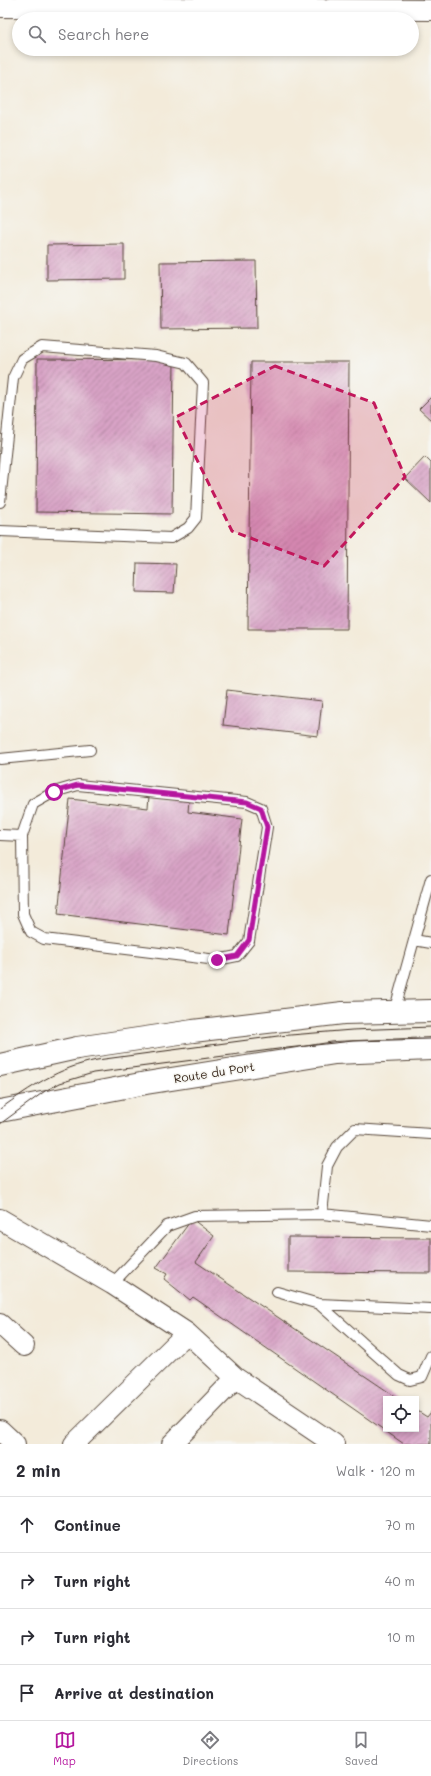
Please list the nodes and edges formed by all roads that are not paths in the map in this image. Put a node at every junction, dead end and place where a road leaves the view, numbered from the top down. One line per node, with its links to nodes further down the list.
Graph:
1 (0, 7): 2 (street)
2 (431, 10)
3 (0, 502): 4 (lane)
4 (0, 531)
5 (90, 750): 6 (lane)
6 (0, 759)
7 (0, 835): 8 (lane)
8 (22, 836): 8 (lane)
9 (431, 879): 10 (lane)
10 (414, 940): 11 (lane); 13 (lane)
11 (431, 943)
12 (431, 1011): 13 (main road)
13 (394, 1012): 15 (main road)
14 (431, 1049): 16 (main road, Route du Port)
15 (0, 1065)
16 (0, 1111)
17 (431, 1134): 18 (lane)
18 (322, 1214): 20 (lane); 21 (lane)
19 (0, 1218): 21 (street)
20 (431, 1225)
21 (112, 1284): 26 (street)
22 (277, 1292): 23 (lane)
23 (319, 1304): 24 (lane); 28 (lane)
24 (431, 1309)
25 (0, 1324): 27 (street)
26 (187, 1333): 29 (street); 32 (street)
27 (24, 1346)
28 (431, 1356)
29 (236, 1378): 33 (street); 34 (street)
30 (0, 1430): 31 (street)
31 (15, 1444)
32 (74, 1444)
33 (172, 1444)
34 (334, 1444)

